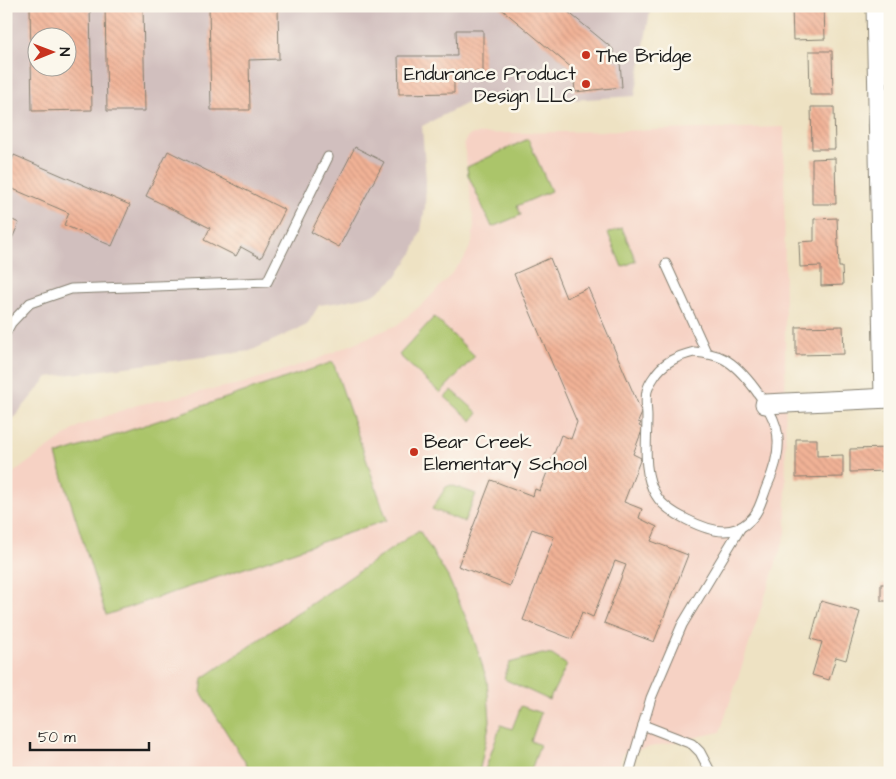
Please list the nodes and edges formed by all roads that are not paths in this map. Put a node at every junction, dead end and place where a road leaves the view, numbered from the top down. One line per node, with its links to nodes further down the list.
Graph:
1 (876, 6): 6 (street)
2 (328, 157): 4 (lane)
3 (666, 264): 5 (lane)
4 (6, 332)
5 (707, 354): 7 (lane); 8 (lane)
6 (887, 398): 7 (street)
7 (766, 404): 8 (lane)
8 (741, 526): 9 (lane)
9 (643, 725): 10 (lane); 11 (lane)
10 (629, 773)
11 (710, 773)

